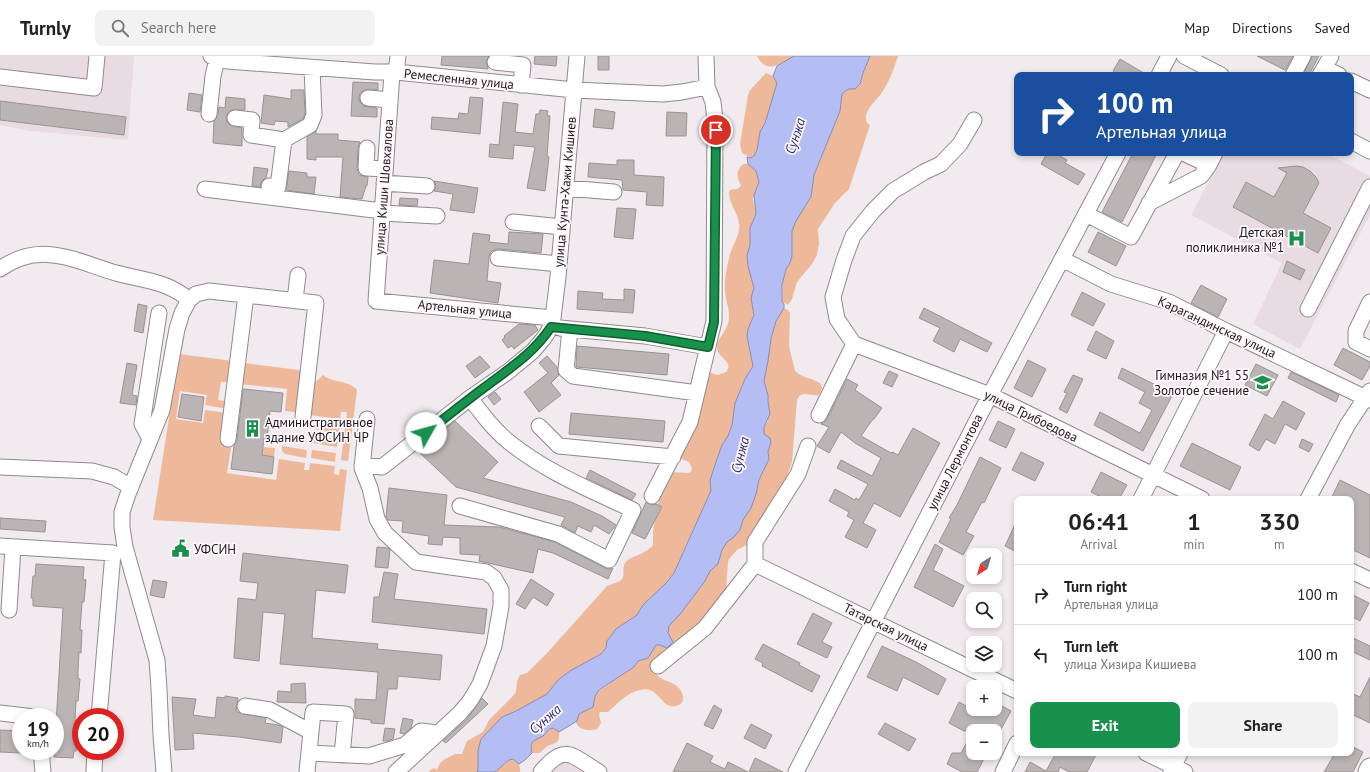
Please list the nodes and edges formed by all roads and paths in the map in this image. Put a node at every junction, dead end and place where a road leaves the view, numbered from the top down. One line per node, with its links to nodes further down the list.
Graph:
1 (97, 56): 17 (street)
2 (398, 56): 12 (street, улица Киши Шовхалова)
3 (577, 56): 21 (street, улица Кунта-Хажи Кишиев)
4 (706, 56): 20 (street)
5 (1169, 56): 13 (street)
6 (1184, 56): 14 (street)
7 (1303, 56): 15 (street)
8 (214, 58): 11 (street, Ремесленная улица); 25 (street)
9 (495, 62): 19 (street)
10 (1325, 66): 16 (street)
11 (312, 68): 12 (street, Ремесленная улица); 28 (street)
12 (394, 72): 19 (street, Ремесленная улица); 24 (street, улица Киши Шовхалова)
13 (1161, 72)
14 (1215, 72)
15 (1295, 72)
16 (1334, 72)
17 (0, 77)
18 (1354, 82): 22 (street)
19 (521, 85): 21 (street, Ремесленная улица)
20 (707, 87): 21 (street, Ремесленная улица); 65 (street)
21 (574, 90): 40 (street, улица Кунта-Хажи Кишиев)
22 (1370, 90)
23 (368, 98): 24 (street)
24 (390, 100): 36 (street, улица Киши Шовхалова)
25 (209, 114)
26 (235, 118): 28 (street)
27 (974, 120): 64 (street)
28 (284, 140): 37 (street)
29 (1354, 143): 31 (street)
30 (368, 148): 36 (street)
31 (1370, 151)
32 (1116, 156): 45 (street, улица Лермонтова)
33 (1175, 156): 43 (street)
34 (1198, 156): 35 (street)
35 (1212, 159): 43 (street)
36 (385, 176): 38 (street); 44 (street, улица Киши Шовхалова)
37 (269, 186)
38 (427, 186)
39 (1370, 187): 59 (street)
40 (566, 188): 42 (street); 48 (street, улица Кунта-Хажи Кишиев)
41 (205, 189): 44 (street)
42 (614, 192)
43 (1149, 203): 45 (street)
44 (382, 212): 46 (street); 57 (street, улица Киши Шовхалова)
45 (1086, 214): 50 (street, улица Лермонтова)
46 (437, 216)
47 (513, 222): 48 (street)
48 (562, 227): 51 (street, улица Кунта-Хажи Кишиев)
49 (498, 258): 51 (street)
50 (1062, 259): 63 (street, Карагандинская улица); 68 (street, улица Лермонтова)
51 (559, 264): 61 (street, улица Кунта-Хажи Кишиев)
52 (0, 269): 55 (street)
53 (298, 275): 56 (street)
54 (246, 295): 55 (street); 56 (street); 76 (street)
55 (189, 300): 75 (street)
56 (295, 300): 72 (street)
57 (376, 301): 61 (street, Артельная улица)
58 (1370, 302): 66 (street)
59 (1308, 309)
60 (159, 313): 75 (street)
61 (552, 322): 62 (street, Артельная улица); 70 (street)
62 (570, 329): 65 (street, Артельная улица); 67 (street)
63 (1226, 331): 69 (street, Карагандинская улица); 81 (street)
64 (854, 344): 68 (street, улица Грибоедова); 71 (street)
65 (708, 347): 67 (street)
66 (1370, 349)
67 (697, 393): 78 (street)
68 (990, 395): 81 (street, улица Грибоедова); 94 (street, улица Лермонтова)
69 (1368, 396): 86 (street)
70 (470, 398): 79 (street); 87 (street)
71 (819, 415)
72 (303, 417)
73 (367, 419): 79 (street)
74 (539, 426): 78 (street)
75 (150, 439): 82 (street)
76 (228, 439)
77 (808, 446): 90 (street)
78 (673, 457): 83 (street)
79 (362, 465): 102 (street)
80 (0, 467): 82 (street)
81 (1153, 475): 84 (street); 85 (street, улица Грибоедова)
82 (131, 487): 89 (street)
83 (652, 496)
84 (1142, 496)
85 (1196, 496)
86 (1310, 496)
87 (460, 506)
88 (7, 546): 89 (street); 93 (street)
89 (119, 550): 98 (street); 113 (street)
90 (755, 564): 94 (street, Татарская улица); 95 (street)
91 (1354, 572): 92 (street)
92 (1370, 580)
93 (9, 610)
94 (873, 621): 96 (street, Татарская улица); 118 (street, улица Лермонтова)
95 (658, 666)
96 (1014, 690)
97 (245, 706): 101 (street)
98 (99, 708)
99 (0, 713): 100 (street)
100 (12, 714)
101 (311, 732): 104 (street); 105 (street)
102 (437, 733): 105 (street); 115 (street)
103 (1014, 749): 119 (street)
104 (309, 753): 105 (street); 114 (street)
105 (342, 755)
106 (1153, 756): 109 (street)
107 (42, 760): 111 (street)
108 (95, 760): 112 (street)
109 (1177, 766)
110 (1370, 768): 120 (main road)
111 (43, 772)
112 (94, 772)
113 (164, 772)
114 (307, 772)
115 (396, 772)
116 (541, 772): 117 (street)
117 (599, 772)
118 (796, 772)
119 (1003, 772)
120 (1368, 772)

